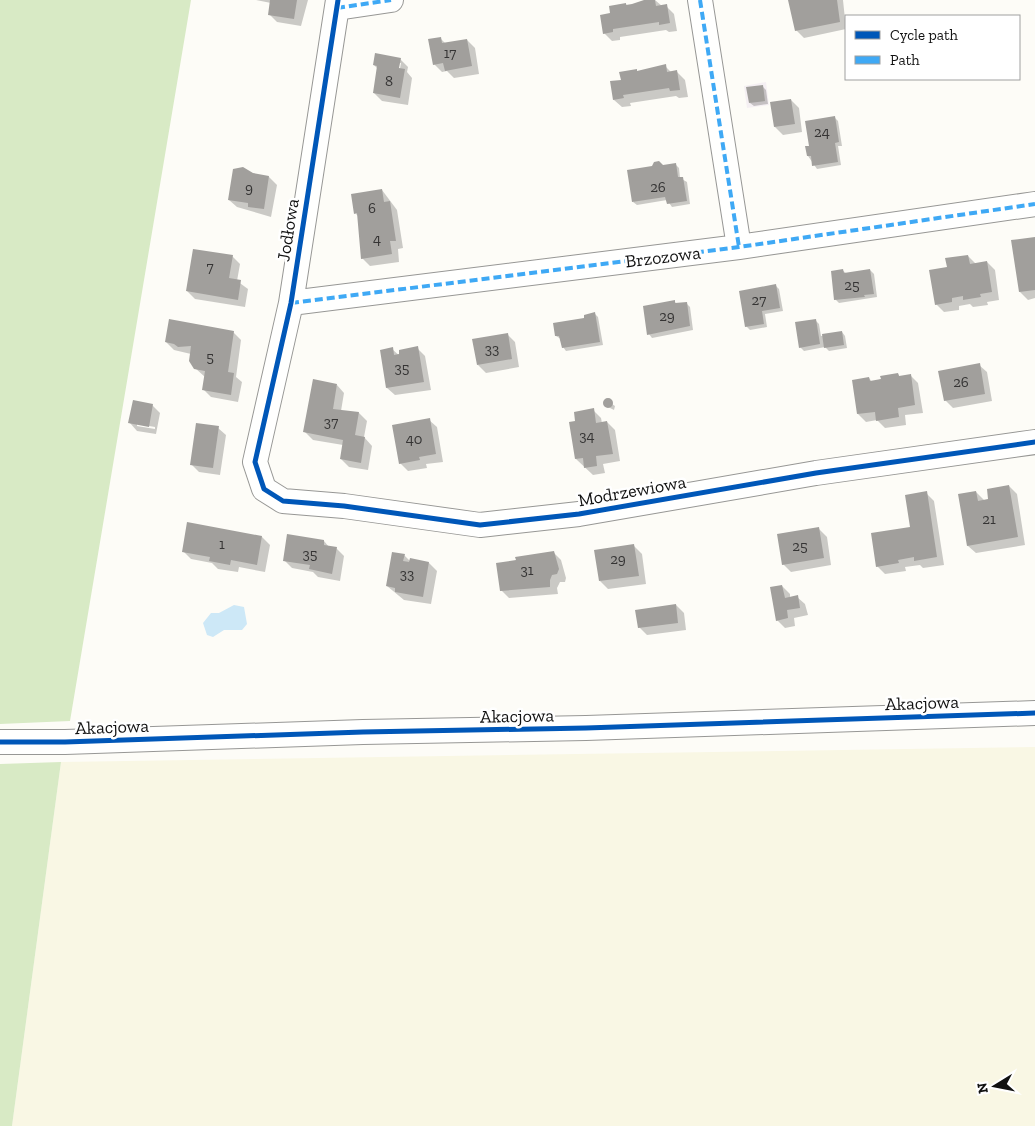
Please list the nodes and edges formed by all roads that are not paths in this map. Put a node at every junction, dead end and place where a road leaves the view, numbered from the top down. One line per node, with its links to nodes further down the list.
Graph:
1 (392, 0): 3 (street)
2 (700, 0): 5 (street)
3 (338, 4): 6 (street, Jodłowa)
4 (1035, 204): 5 (street, Brzozowa)
5 (739, 247): 6 (street, Brzozowa)
6 (291, 303): 8 (street, Jodłowa)
7 (1035, 442): 8 (street, Modrzewiowa)
8 (255, 462)
9 (1035, 713): 10 (street, Akacjowa)
10 (0, 742)

